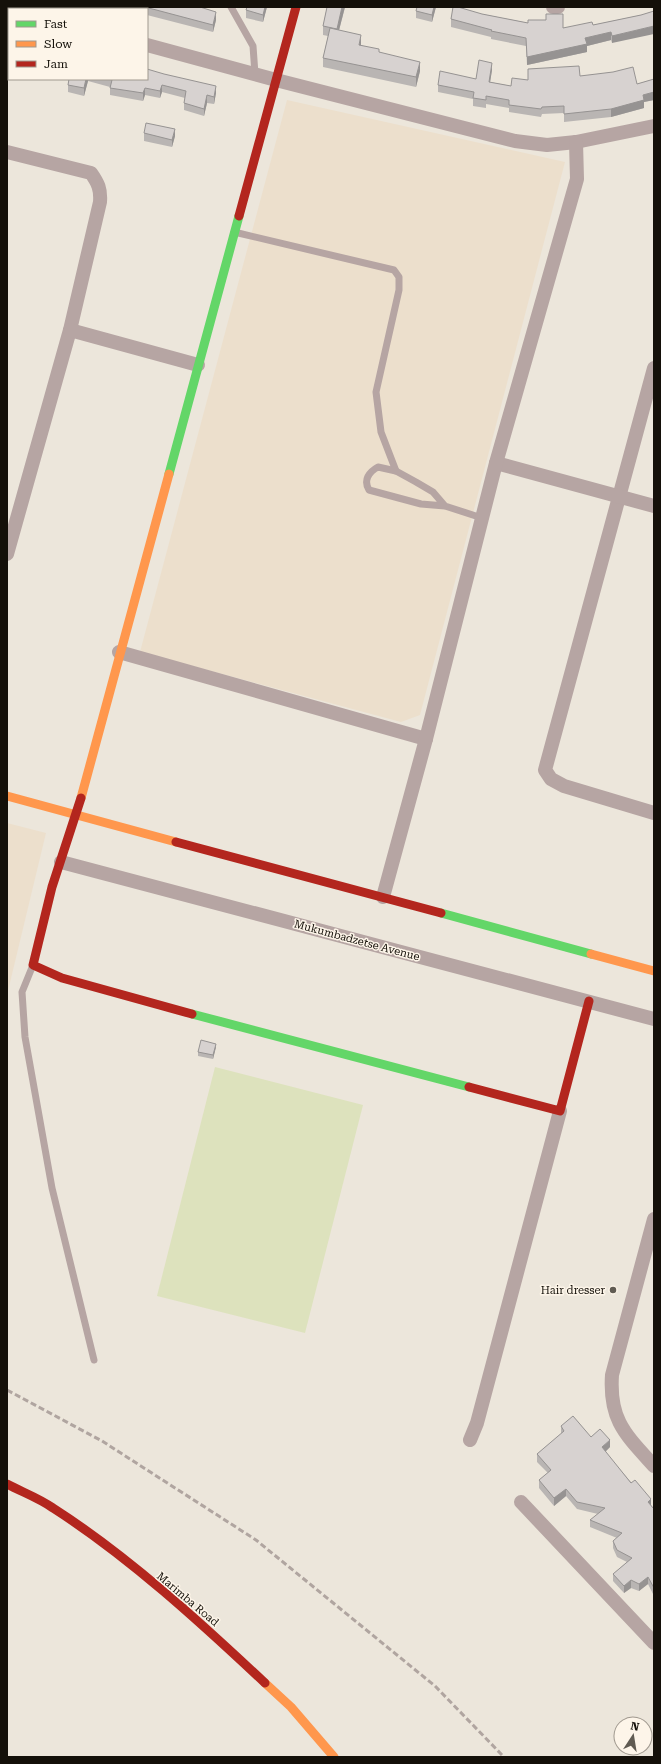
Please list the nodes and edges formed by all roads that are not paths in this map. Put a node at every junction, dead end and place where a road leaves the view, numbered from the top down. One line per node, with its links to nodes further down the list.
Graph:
1 (231, 7): 6 (lane)
2 (296, 7): 7 (street)
3 (553, 7): 4 (street)
4 (558, 7)
5 (148, 45): 6 (street)
6 (255, 74): 7 (street)
7 (276, 80): 9 (street); 11 (street)
8 (654, 126): 9 (street)
9 (576, 142): 15 (street)
10 (7, 152): 12 (street)
11 (234, 232): 13 (street); 16 (lane)
12 (70, 330): 13 (street); 21 (street)
13 (198, 365): 22 (street)
14 (654, 368): 17 (street)
15 (496, 463): 17 (street); 20 (street)
16 (396, 471): 18 (lane); 18 (lane)
17 (618, 497): 19 (street); 25 (street)
18 (445, 506): 20 (lane)
19 (654, 506)
20 (482, 518): 23 (street)
21 (7, 554)
22 (119, 652): 23 (street); 26 (street)
23 (426, 739): 28 (street)
24 (7, 796): 26 (street)
25 (653, 811)
26 (76, 815): 27 (street); 28 (street)
27 (61, 862): 29 (street); 31 (street, Mukumbadzetse Avenue)
28 (383, 896): 30 (street)
29 (33, 965): 33 (street); 35 (lane)
30 (654, 971)
31 (589, 1002): 32 (street, Mukumbadzetse Avenue); 33 (street)
32 (654, 1019)
33 (560, 1111): 36 (street)
34 (654, 1219): 37 (street)
35 (94, 1360)
36 (470, 1440)
37 (654, 1466)
38 (7, 1484): 41 (street, Marimba Road)
39 (520, 1502): 40 (street)
40 (654, 1642)
41 (334, 1757)

